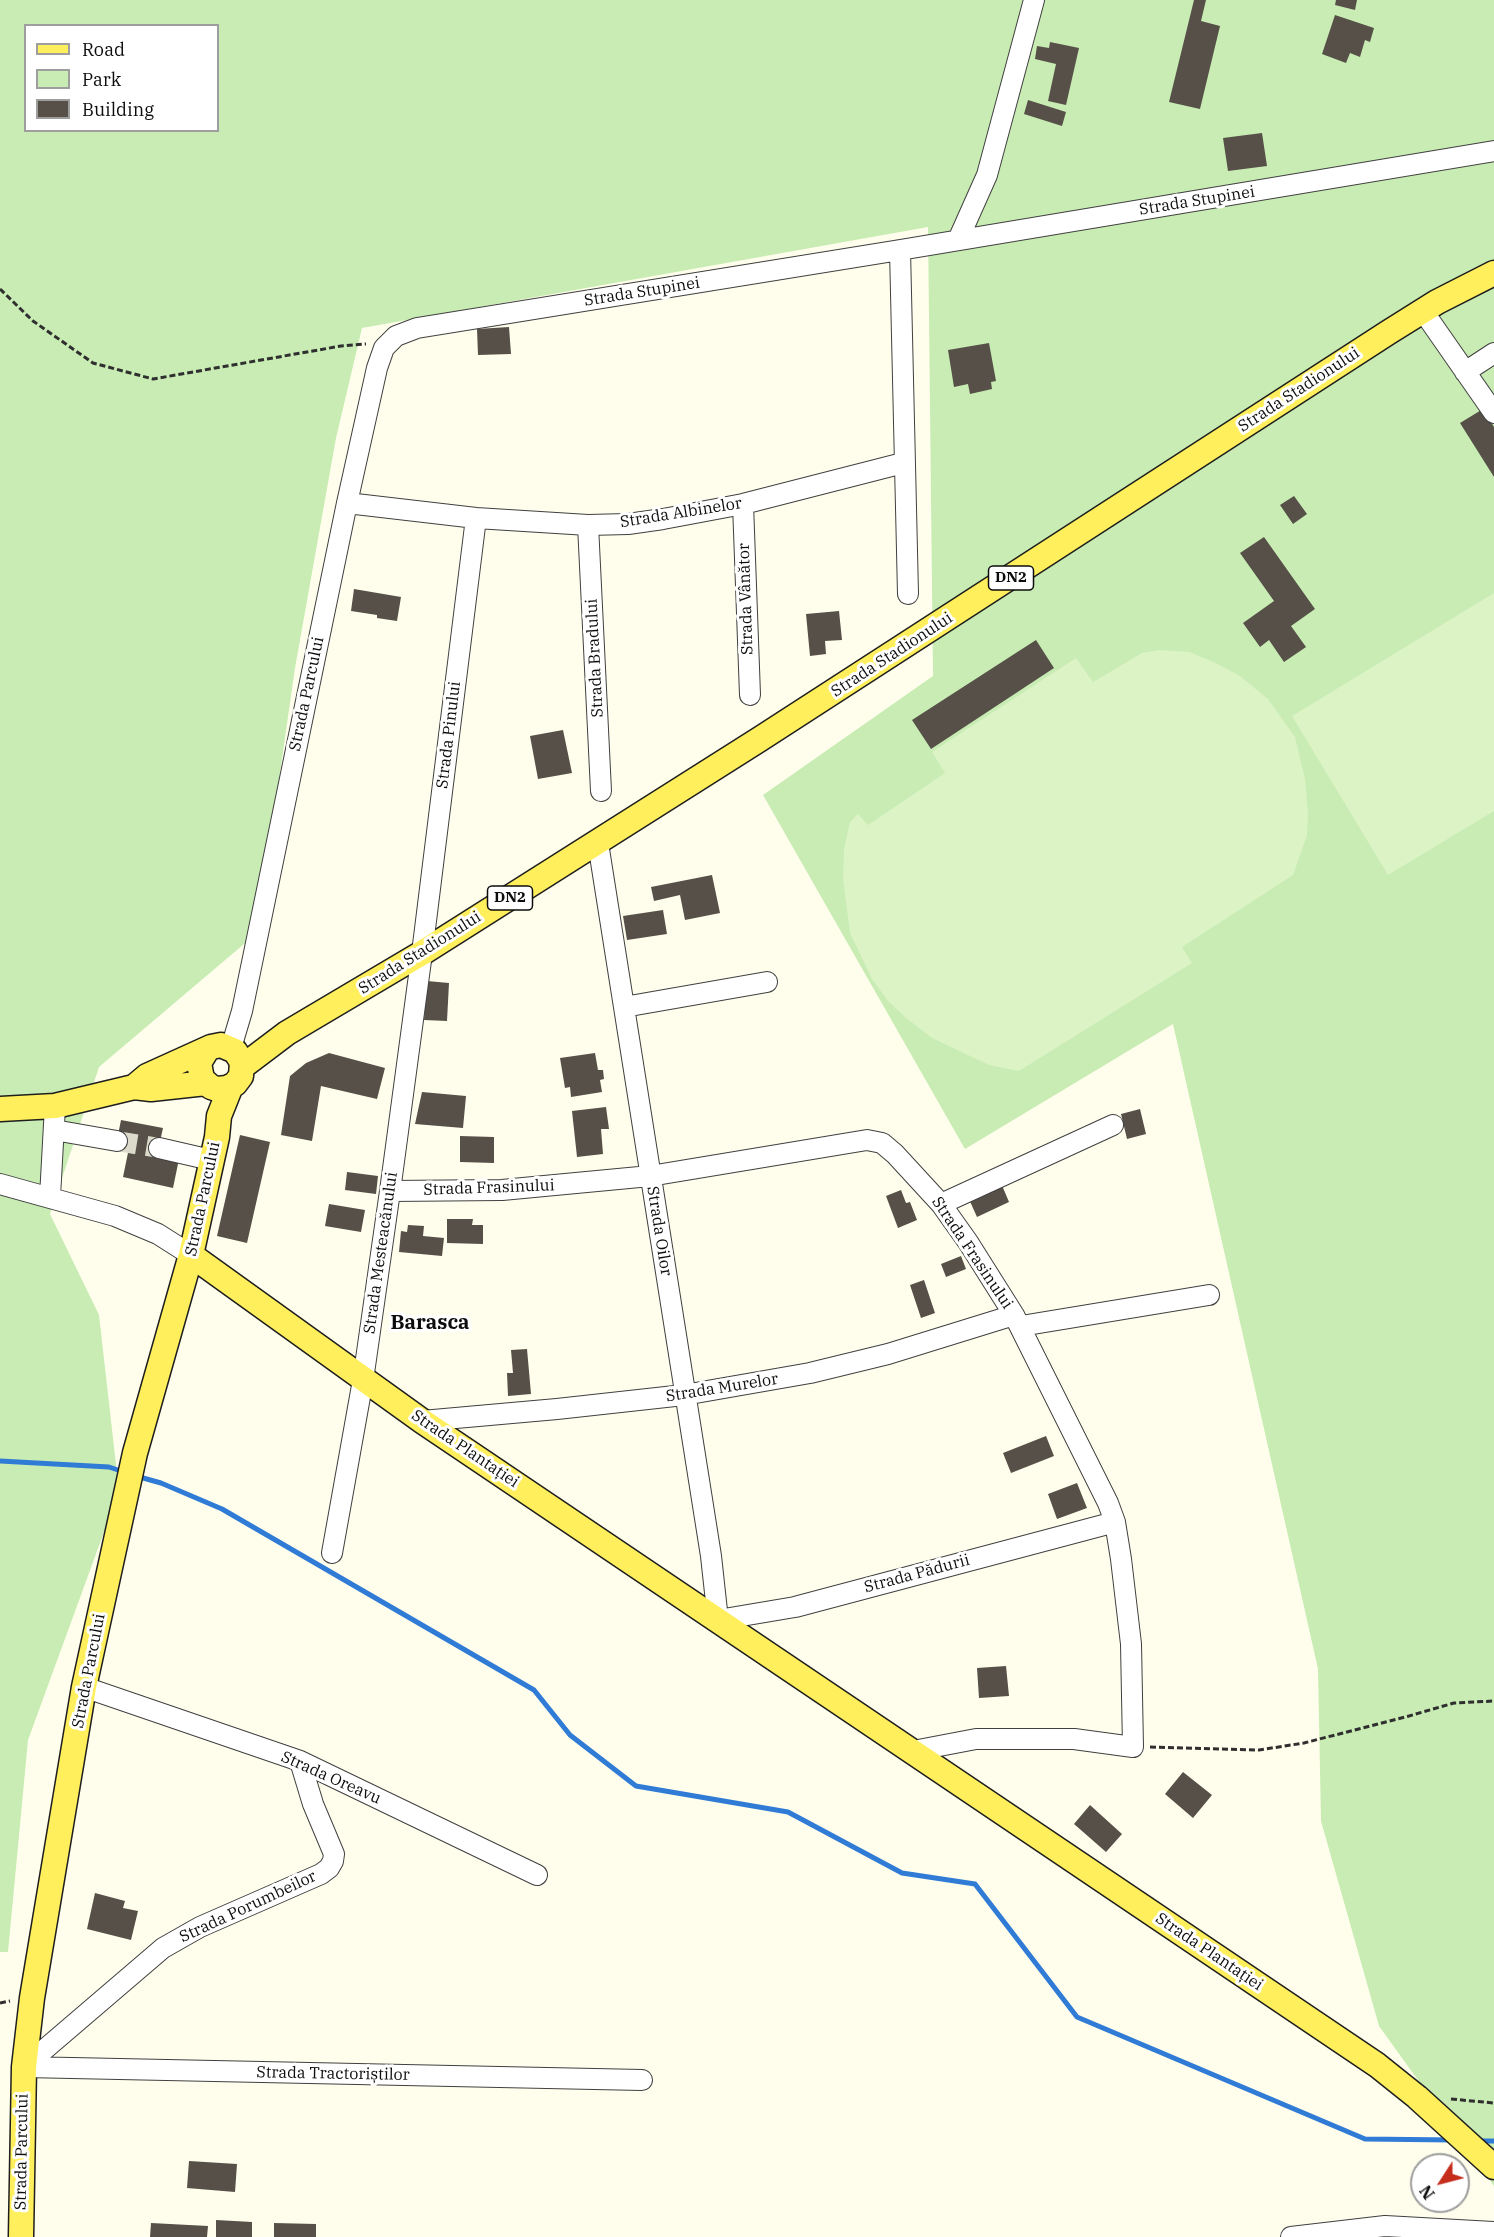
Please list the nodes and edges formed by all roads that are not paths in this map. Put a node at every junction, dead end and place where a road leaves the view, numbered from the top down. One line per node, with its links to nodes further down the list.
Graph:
1 (1034, 0): 3 (street)
2 (1494, 152): 3 (street, Strada Stupinei)
3 (958, 240): 4 (street, Strada Stupinei)
4 (900, 250): 7 (street, Strada Stupinei); 11 (street)
5 (1494, 273): 6 (main road, Strada Stadionului / DN2)
6 (1423, 311): 9 (street); 19 (main road, Strada Stadionului / DN2)
7 (389, 342): 12 (street, Strada Parcului)
8 (1494, 353): 9 (street)
9 (1465, 372): 10 (street)
10 (1494, 413)
11 (903, 463): 13 (street, Strada Albinelor); 16 (street)
12 (346, 503): 14 (street, Strada Albinelor); 24 (street, Strada Parcului)
13 (743, 504): 15 (street, Strada Albinelor); 17 (street, Strada Vânător)
14 (476, 518): 15 (street, Strada Albinelor); 20 (street, Strada Pinului)
15 (588, 525): 18 (street, Strada Bradului)
16 (908, 594)
17 (750, 695)
18 (601, 792)
19 (598, 843): 20 (main road, Strada Stadionului / DN2); 22 (street, Strada Oilor)
20 (422, 953): 24 (main road, Strada Stadionului / DN2); 34 (street, Strada Mesteacănului)
21 (767, 982): 22 (street)
22 (624, 1007): 32 (street, Strada Oilor)
23 (207, 1050): 24 (main road, DN2); 24 (main road); 25 (main road, DN2)
24 (226, 1070): 25 (main road, DN2); 31 (main road, Strada Parcului)
25 (134, 1087): 27 (main road, DN2)
26 (0, 1109): 27 (main road, DN2)
27 (54, 1118): 29 (street); 35 (street)
28 (1113, 1125): 36 (street)
29 (117, 1141)
30 (159, 1148): 31 (street)
31 (211, 1160): 37 (main road, Strada Parcului)
32 (650, 1176): 34 (street, Strada Frasinului); 36 (street, Strada Frasinului); 41 (street, Strada Oilor)
33 (0, 1184): 35 (street, Strada Plantației)
34 (390, 1191): 40 (street, Strada Mesteacănului)
35 (50, 1197): 37 (street, Strada Plantației)
36 (941, 1204): 39 (street, Strada Frasinului)
37 (191, 1255): 40 (main road, Strada Plantației); 46 (main road, Strada Parcului)
38 (1209, 1295): 39 (street, Strada Murelor)
39 (1017, 1320): 41 (street, Strada Murelor); 43 (street, Strada Frasinului)
40 (363, 1380): 42 (main road, Strada Plantației); 44 (street, Strada Mesteacănului)
41 (684, 1395): 42 (street, Strada Murelor); 45 (street, Strada Oilor)
42 (422, 1420): 45 (main road, Strada Plantației)
43 (1115, 1522): 45 (street, Strada Pădurii); 47 (street, Strada Frasinului)
44 (332, 1553)
45 (718, 1620): 47 (main road, Strada Plantației)
46 (84, 1687): 48 (street, Strada Oreavu); 50 (main road, Strada Parcului)
47 (913, 1751): 52 (main road, Strada Plantației)
48 (300, 1761): 49 (street, Strada Oreavu); 50 (street, Strada Porumbeilor)
49 (537, 1875)
50 (24, 2067): 51 (street, Strada Tractoriștilor); 55 (main road, Strada Parcului)
51 (642, 2080)
52 (1486, 2159)
53 (1383, 2232): 54 (street); 56 (street)
54 (1494, 2232)
55 (21, 2237)
56 (1291, 2237)

